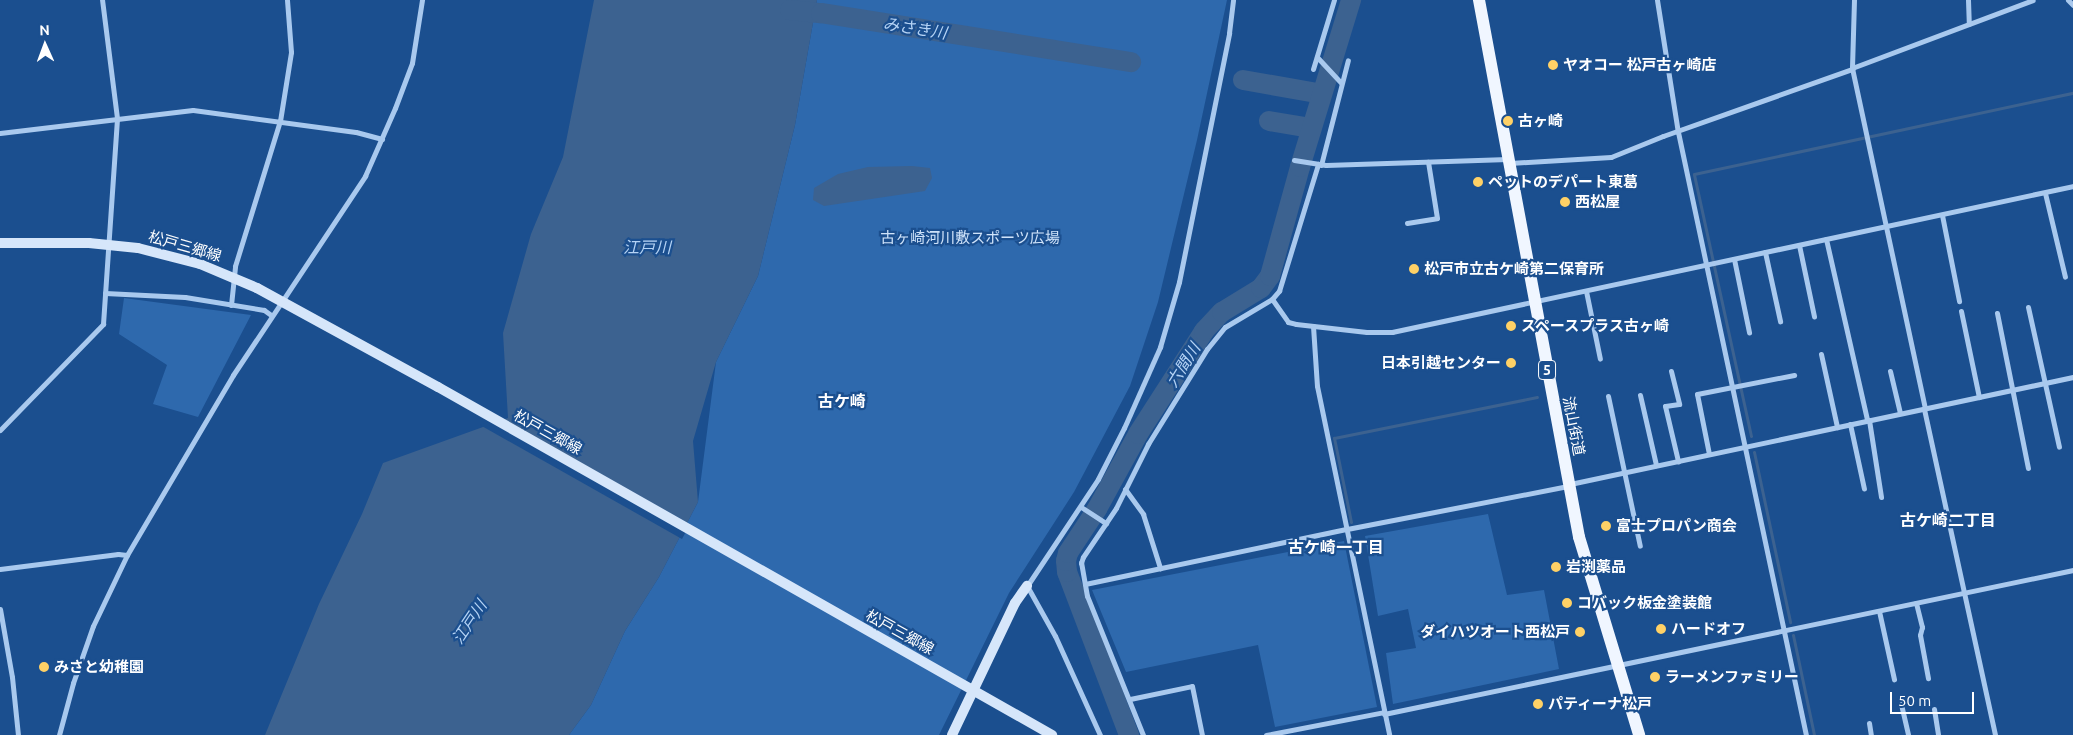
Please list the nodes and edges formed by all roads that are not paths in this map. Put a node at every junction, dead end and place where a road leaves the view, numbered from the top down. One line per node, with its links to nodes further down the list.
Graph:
1 (102, 0): 19 (street)
2 (288, 0): 20 (street)
3 (422, 0): 23 (street)
4 (1233, 0): 83 (street)
5 (1334, 0): 14 (street)
6 (1479, 0): 25 (main road, 流山街道 / 5)
7 (1657, 0): 21 (street)
8 (1854, 0): 17 (street)
9 (1968, 0): 13 (street)
10 (2033, 0): 13 (street)
11 (2068, 0): 12 (street)
12 (2073, 5)
13 (1969, 24): 17 (street)
14 (1317, 56): 16 (street); 18 (street)
15 (1348, 60): 18 (street)
16 (1313, 69)
17 (1852, 69): 21 (street); 32 (street)
18 (1342, 83): 27 (street)
19 (117, 118): 20 (street); 22 (street); 41 (street)
20 (280, 121): 23 (street); 45 (street)
21 (1678, 132): 25 (street); 38 (street)
22 (0, 133)
23 (382, 139): 49 (street)
24 (1294, 160): 27 (street)
25 (1509, 161): 26 (street); 43 (main road, 流山街道 / 5)
26 (1428, 162): 27 (street); 31 (street)
27 (1319, 164): 42 (street)
28 (2073, 186): 29 (street)
29 (2045, 193): 30 (street); 39 (street)
30 (1942, 215): 32 (street); 44 (street)
31 (1407, 223)
32 (1887, 226): 33 (street); 66 (street)
33 (1826, 239): 35 (street); 68 (street)
34 (0, 243): 111 (main road, 松戸三郷線, bridge)
35 (1799, 245): 36 (street); 50 (street)
36 (1765, 252): 37 (street); 51 (street)
37 (1734, 259): 38 (street); 53 (street)
38 (1706, 265): 40 (street); 61 (street)
39 (2065, 277)
40 (1586, 291): 43 (street); 55 (street)
41 (105, 293): 45 (street); 71 (street)
42 (1272, 299): 52 (street); 80 (street)
43 (1534, 302): 52 (street); 79 (main road, 流山街道 / 5)
44 (1959, 302)
45 (231, 304): 49 (street)
46 (2028, 307): 60 (street)
47 (1961, 311): 65 (street)
48 (1997, 313): 62 (street)
49 (271, 315): 87 (street)
50 (1814, 316)
51 (1780, 321)
52 (1313, 326): 85 (street)
53 (1749, 332)
54 (1821, 354): 70 (street)
55 (1600, 359)
56 (1671, 371): 75 (street)
57 (1890, 371): 67 (street)
58 (1794, 375): 61 (street)
59 (2073, 377): 60 (street)
60 (2044, 384): 62 (street); 73 (street)
61 (1732, 387): 72 (street); 74 (street)
62 (2012, 390): 65 (street); 77 (street)
63 (1640, 395): 76 (street)
64 (1608, 396): 78 (street)
65 (1979, 397): 66 (street)
66 (1925, 408): 67 (street); 93 (street)
67 (1900, 413): 68 (street)
68 (1868, 420): 69 (street); 82 (street)
69 (1850, 424): 70 (street); 81 (street)
70 (1837, 427): 72 (street)
71 (0, 430)
72 (1744, 447): 74 (street); 97 (street)
73 (2059, 447)
74 (1709, 454): 75 (street)
75 (1678, 461): 76 (street)
76 (1656, 465): 78 (street)
77 (2028, 468)
78 (1624, 472): 79 (street); 86 (street)
79 (1568, 485): 85 (street); 100 (main road, 流山街道 / 5)
80 (1125, 489): 84 (street); 88 (street)
81 (1864, 489)
82 (1882, 497)
83 (1081, 507): 84 (street); 92 (street)
84 (1106, 523): 91 (street)
85 (1347, 529): 88 (street); 106 (street)
86 (1640, 546)
87 (127, 555): 89 (street); 109 (street)
88 (1160, 568): 91 (street)
89 (0, 569)
90 (2073, 570): 93 (street)
91 (1085, 584): 103 (street)
92 (1027, 586): 110 (main road); 112 (street)
93 (1964, 593): 94 (street); 122 (street)
94 (1916, 603): 96 (street); 101 (street)
95 (0, 609): 99 (street)
96 (1879, 611): 97 (street); 102 (street)
97 (1784, 632): 100 (street); 118 (street)
98 (0, 654): 99 (street)
99 (7, 654): 108 (street)
100 (1617, 666): 106 (street); 117 (main road, 流山街道 / 5)
101 (1928, 678)
102 (1894, 679)
103 (1130, 699): 113 (street); 114 (street)
104 (1902, 704): 120 (street)
105 (1934, 709): 121 (street)
106 (1384, 713): 115 (street); 116 (street)
107 (1869, 724): 119 (street)
108 (18, 735)
109 (59, 735)
110 (952, 735)
111 (1052, 735)
112 (1100, 735)
113 (1143, 735)
114 (1202, 735)
115 (1266, 735)
116 (1389, 735)
117 (1639, 735)
118 (1806, 735)
119 (1871, 735)
120 (1908, 735)
121 (1938, 735)
122 (1995, 735)

